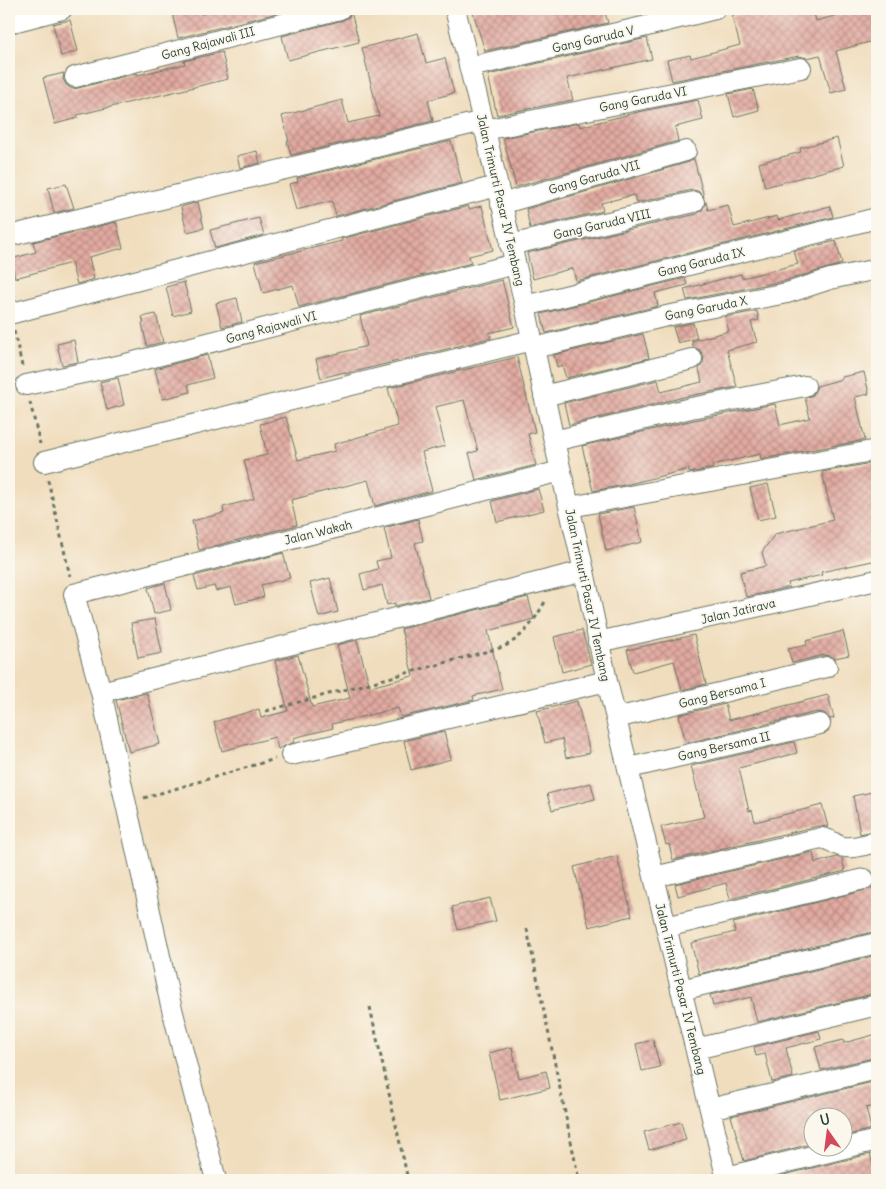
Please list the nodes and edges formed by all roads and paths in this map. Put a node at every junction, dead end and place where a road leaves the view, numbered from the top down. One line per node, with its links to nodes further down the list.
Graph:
1 (62, 9): 5 (street)
2 (340, 9): 8 (street, Gang Rajawali III)
3 (455, 9): 6 (street, Jalan Trimurti Pasar IV Tembang)
4 (715, 9): 6 (street, Gang Garuda V)
5 (9, 23)
6 (470, 67): 9 (street, Jalan Trimurti Pasar IV Tembang)
7 (801, 68): 9 (street, Gang Garuda VI)
8 (75, 77)
9 (484, 125): 11 (street, Jalan Trimurti Pasar IV Tembang); 14 (street, Gang Garuda VI)
10 (686, 151): 11 (street, Gang Garuda VII)
11 (499, 195): 15 (street, Jalan Trimurti Pasar IV Tembang); 18 (street, Gang Garuda VII)
12 (694, 202): 15 (street, Gang Garuda VIII)
13 (877, 218): 17 (street, Gang Garuda IX)
14 (9, 236)
15 (513, 254): 17 (street, Jalan Trimurti Pasar IV Tembang); 21 (street, Gang Rajawali VI)
16 (877, 269): 19 (street, Gang Garuda X)
17 (525, 306): 19 (street, Jalan Trimurti Pasar IV Tembang)
18 (10, 319): 21 (path)
19 (533, 344): 23 (street, Jalan Trimurti Pasar IV Tembang); 26 (street, Gang Garuda X)
20 (692, 359): 23 (street)
21 (26, 384): 26 (path)
22 (805, 386): 24 (street)
23 (544, 396): 24 (street, Jalan Trimurti Pasar IV Tembang)
24 (554, 441): 27 (street, Jalan Trimurti Pasar IV Tembang)
25 (877, 450): 28 (street)
26 (44, 462): 32 (path)
27 (561, 471): 28 (street, Jalan Trimurti Pasar IV Tembang); 32 (street, Jalan Wakah)
28 (570, 507): 29 (street, Jalan Trimurti Pasar IV Tembang)
29 (584, 571): 30 (street); 33 (street, Jalan Trimurti Pasar IV Tembang)
30 (560, 577): 36 (street); 37 (path)
31 (877, 580): 33 (street, Jalan Jatirava)
32 (74, 594): 36 (street)
33 (598, 642): 35 (street, Jalan Trimurti Pasar IV Tembang)
34 (827, 667): 38 (street, Gang Bersama I)
35 (606, 681): 38 (street, Jalan Trimurti Pasar IV Tembang); 40 (street)
36 (101, 692): 42 (street)
37 (266, 712)
38 (616, 718): 41 (street, Jalan Trimurti Pasar IV Tembang)
39 (820, 724): 41 (street, Gang Bersama II)
40 (291, 754): 42 (path)
41 (629, 768): 44 (street, Jalan Trimurti Pasar IV Tembang)
42 (127, 804): 57 (street)
43 (877, 842): 44 (street)
44 (654, 877): 46 (street, Jalan Trimurti Pasar IV Tembang)
45 (864, 879): 46 (street)
46 (666, 927): 49 (street, Jalan Trimurti Pasar IV Tembang)
47 (528, 929): 59 (path)
48 (877, 943): 49 (street)
49 (681, 990): 52 (street, Jalan Trimurti Pasar IV Tembang)
50 (877, 1005): 52 (street)
51 (370, 1007): 58 (path)
52 (696, 1049): 54 (street, Jalan Trimurti Pasar IV Tembang)
53 (877, 1069): 54 (street)
54 (710, 1109): 56 (street, Jalan Trimurti Pasar IV Tembang)
55 (877, 1140): 56 (street)
56 (727, 1179)
57 (216, 1180)
58 (408, 1180)
59 (579, 1180)

